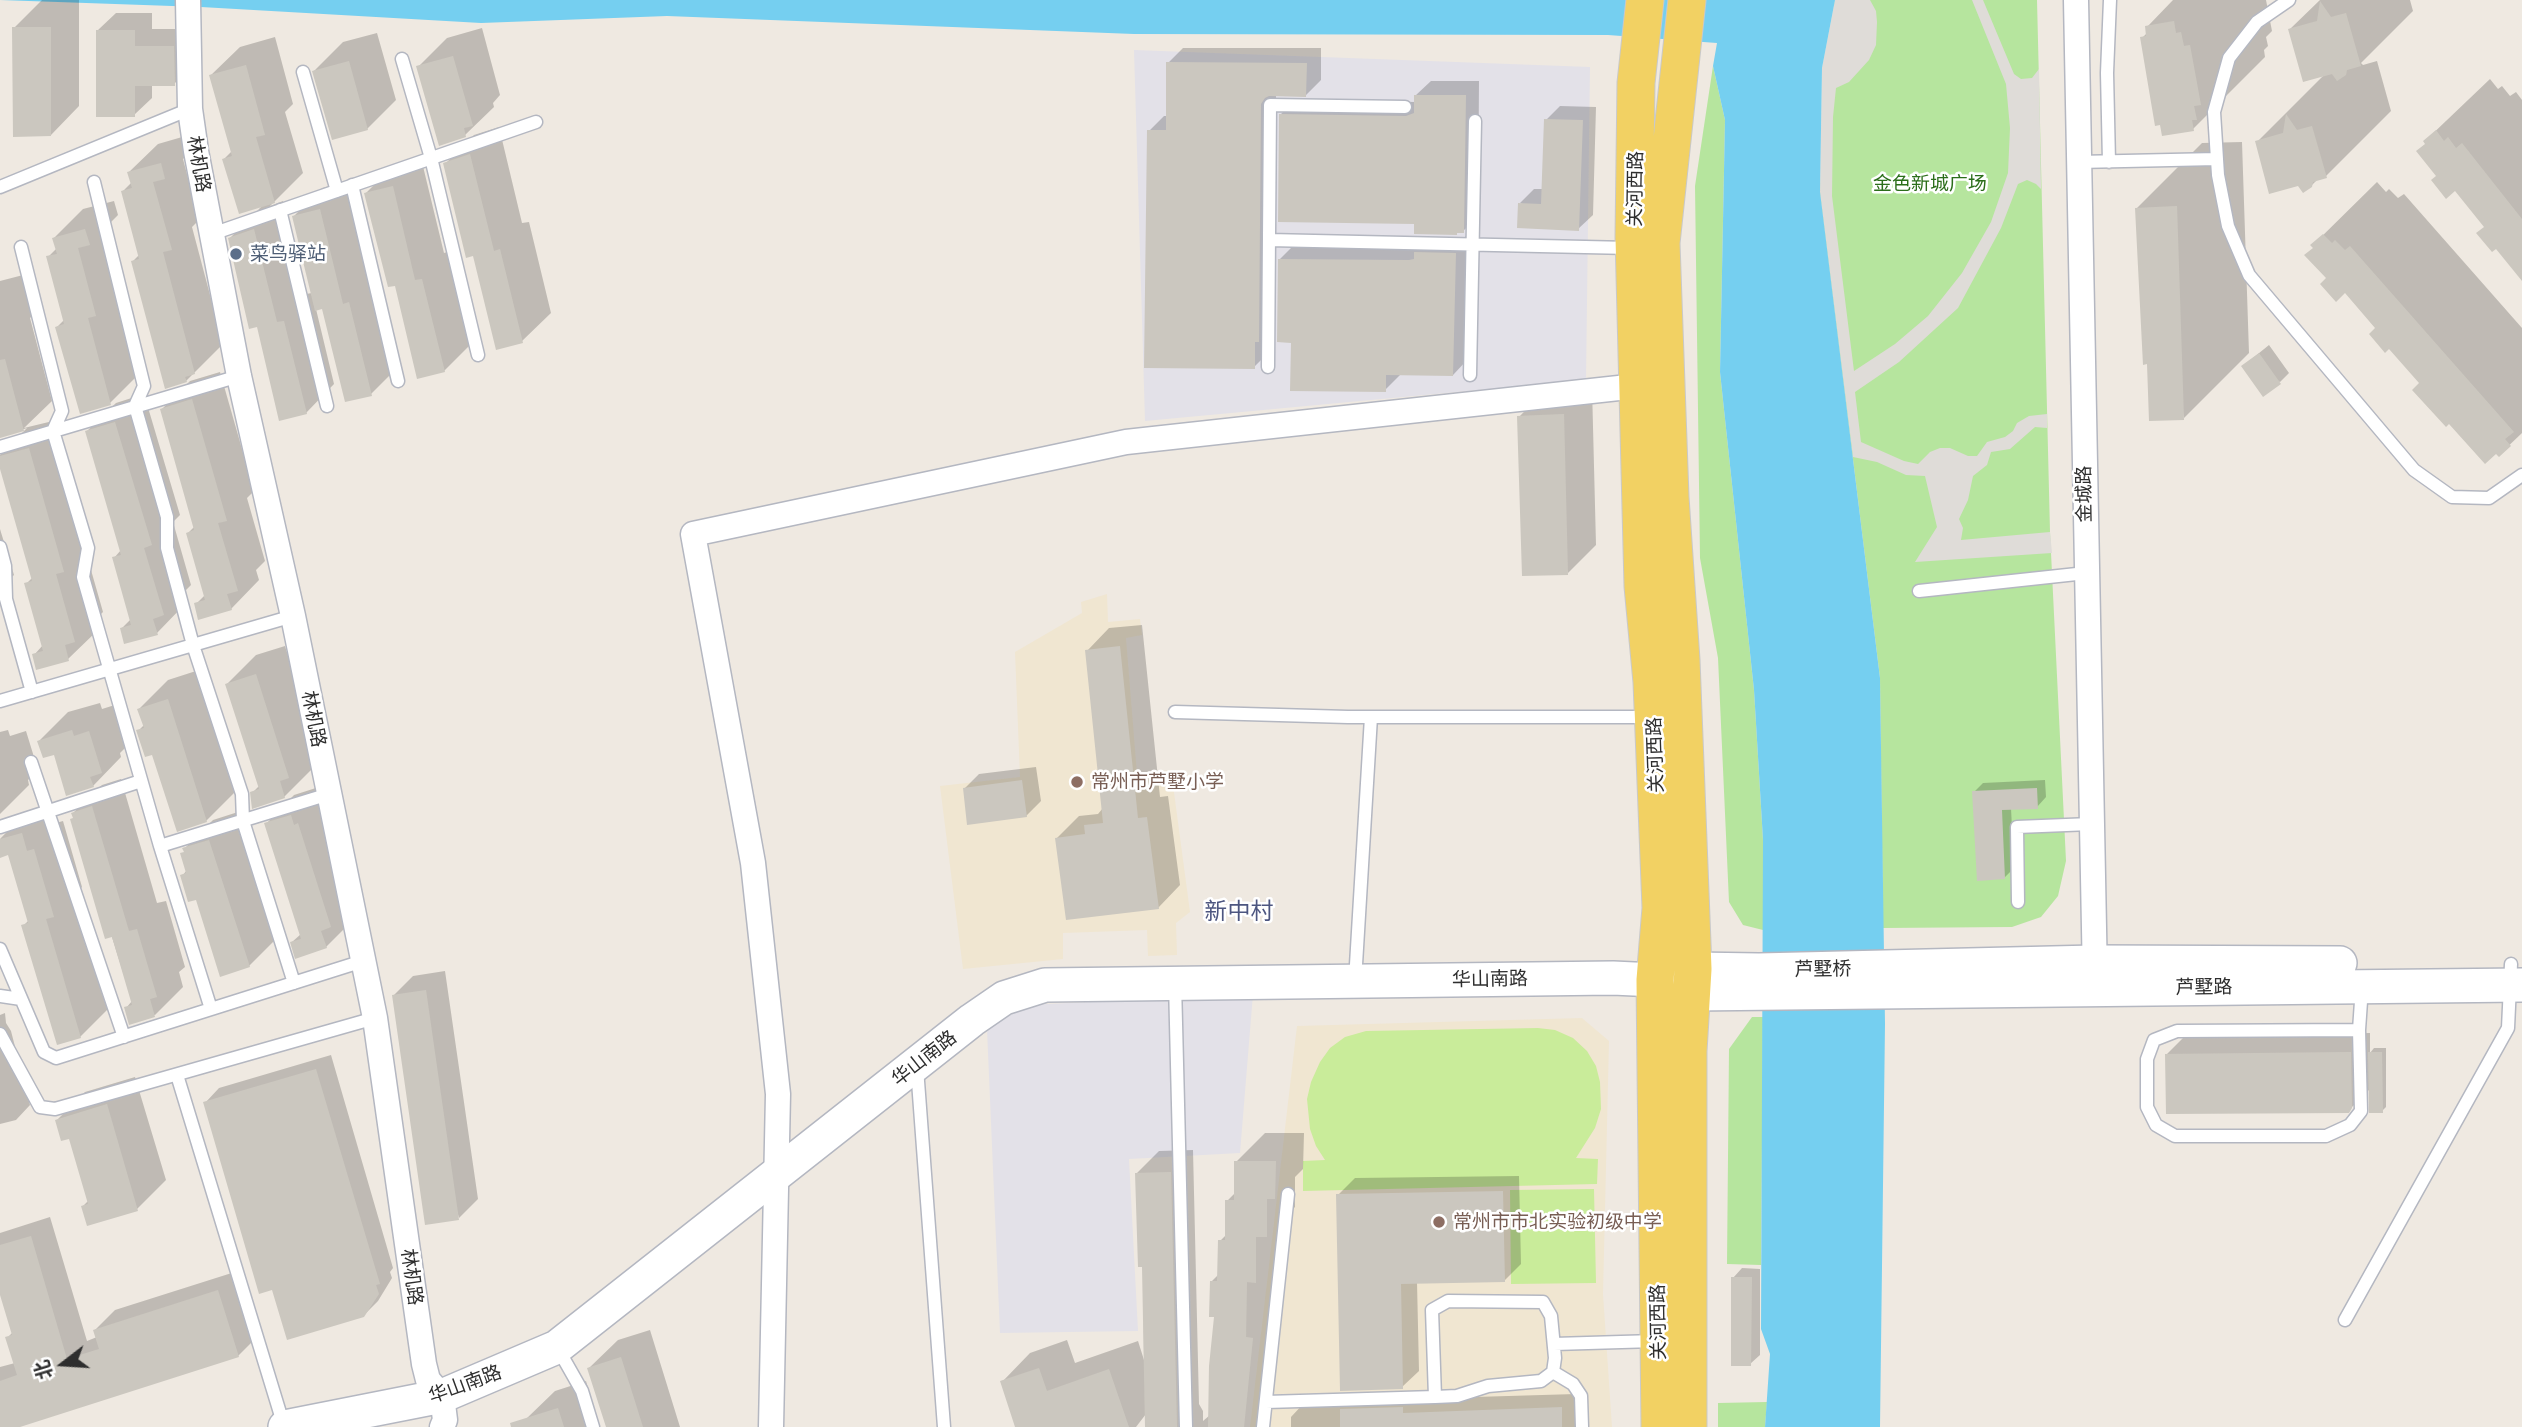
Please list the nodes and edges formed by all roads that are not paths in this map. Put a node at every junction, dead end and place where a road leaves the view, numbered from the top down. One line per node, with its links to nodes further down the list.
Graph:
1 (1645, 0): 26 (main road, 关河西路)
2 (1686, 0): 65 (main road, 关河西路)
3 (2076, 0): 15 (street, 金城路)
4 (2110, 0): 16 (lane)
5 (2289, 0): 14 (lane)
6 (188, 4): 10 (street, 林机路)
7 (402, 59): 13 (lane)
8 (303, 72): 20 (lane)
9 (1405, 107): 23 (lane)
10 (190, 109): 19 (lane); 22 (street, 林机路)
11 (1475, 121): 24 (lane)
12 (536, 122): 13 (lane)
13 (431, 158): 18 (lane); 27 (lane)
14 (2217, 159): 16 (lane); 37 (lane)
15 (2078, 162): 16 (lane); 39 (street, 金城路)
16 (2109, 162)
17 (94, 182): 33 (lane)
18 (352, 185): 20 (lane); 31 (lane)
19 (0, 187)
20 (337, 191): 21 (lane)
21 (280, 210): 22 (lane); 34 (lane)
22 (212, 234): 30 (street, 林机路)
23 (1269, 240): 24 (lane); 28 (lane)
24 (1472, 244): 26 (lane); 29 (lane)
25 (21, 247): 35 (lane)
26 (1634, 248): 32 (main road, 关河西路)
27 (478, 355)
28 (1268, 367)
29 (1470, 375)
30 (239, 376): 33 (lane); 41 (street, 林机路)
31 (398, 381)
32 (1637, 386): 48 (main road, 关河西路); 78 (street)
33 (135, 405): 35 (lane); 42 (lane)
34 (327, 405)
35 (53, 431): 36 (lane); 43 (lane)
36 (0, 447)
37 (2522, 475)
38 (0, 547): 44 (lane)
39 (2086, 573): 40 (lane); 54 (street, 金城路)
40 (1919, 591)
41 (293, 616): 42 (lane); 51 (street, 林机路)
42 (192, 645): 43 (lane); 53 (lane)
43 (108, 669): 44 (lane); 50 (lane)
44 (32, 692): 45 (lane)
45 (0, 701)
46 (1175, 712): 47 (lane)
47 (1371, 717): 48 (lane); 64 (lane)
48 (1653, 717): 62 (main road, 关河西路)
49 (31, 762): 52 (lane)
50 (141, 781): 52 (lane); 56 (lane)
51 (329, 794): 53 (lane); 59 (street, 林机路)
52 (48, 811): 55 (lane); 75 (lane)
53 (243, 821): 56 (lane); 66 (lane)
54 (2091, 824): 57 (lane); 60 (street, 金城路)
55 (0, 827)
56 (160, 846): 71 (lane)
57 (2018, 902)
58 (0, 949): 70 (lane)
59 (363, 961): 66 (lane); 72 (street, 林机路)
60 (2094, 975): 61 (street, 芦墅路); 63 (street, 芦墅路); 68 (street, 芦墅路)
61 (2516, 975): 68 (street, 芦墅路); 80 (lane)
62 (1655, 980): 64 (street, 华山南路); 65 (street); 81 (main road, 关河西路)
63 (1887, 980): 65 (street, 芦墅桥)
64 (1355, 981): 67 (street, 华山南路)
65 (1693, 981): 96 (main road, 关河西路)
66 (294, 983): 71 (lane)
67 (1175, 983): 76 (street, 华山南路); 92 (lane)
68 (2362, 985): 73 (lane)
69 (0, 996): 70 (lane)
70 (21, 999): 75 (lane)
71 (211, 1009): 75 (lane)
72 (375, 1018): 77 (lane); 87 (street, 林机路)
73 (2359, 1030): 73 (lane)
74 (0, 1034): 77 (lane)
75 (124, 1037)
76 (916, 1064): 78 (street, 华山南路); 91 (lane)
77 (177, 1075): 88 (lane)
78 (775, 1175): 83 (street, 华山南路); 90 (street)
79 (1288, 1194): 86 (lane)
80 (2345, 1320)
81 (1658, 1341): 82 (lane); 95 (main road, 关河西路)
82 (1554, 1345): 84 (lane); 85 (lane)
83 (557, 1347): 87 (street, 华山南路); 89 (lane)
84 (1553, 1373): 85 (lane); 94 (lane)
85 (1435, 1397): 86 (lane)
86 (1266, 1402): 93 (lane)
87 (442, 1411): 88 (street, 华山南路)
88 (284, 1427)
89 (593, 1427)
90 (771, 1427)
91 (944, 1427)
92 (1186, 1427)
93 (1263, 1427)
94 (1582, 1427)
95 (1660, 1427)
96 (1688, 1427)

